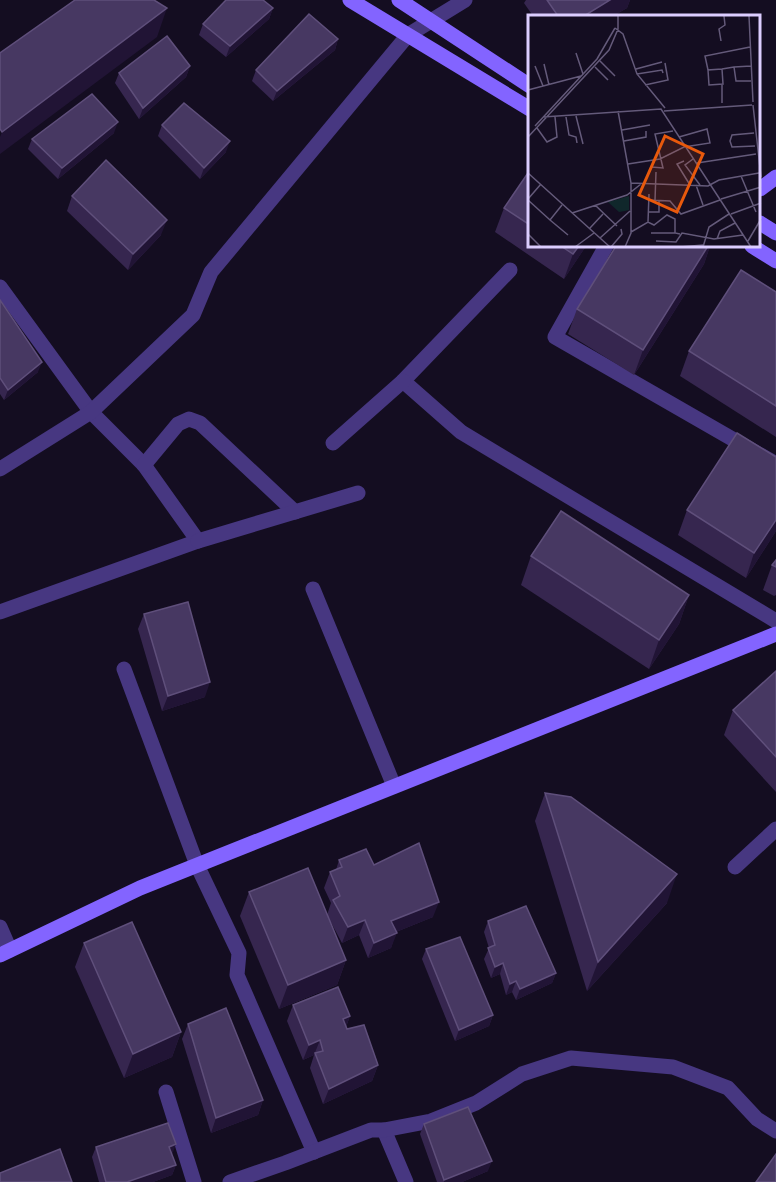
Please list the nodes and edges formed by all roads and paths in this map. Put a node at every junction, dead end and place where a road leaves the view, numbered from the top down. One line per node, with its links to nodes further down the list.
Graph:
1 (350, 0): 5 (street)
2 (399, 0): 4 (street)
3 (465, 0): 4 (street)
4 (432, 21): 5 (street); 6 (street)
5 (408, 35): 7 (street); 18 (street)
6 (528, 85)
7 (528, 108)
8 (776, 177): 9 (street)
9 (761, 188)
10 (761, 224): 11 (street)
11 (776, 233)
12 (605, 248): 20 (street)
13 (755, 248): 14 (street)
14 (776, 261)
15 (510, 270): 17 (street)
16 (0, 287): 18 (street)
17 (403, 381): 19 (street); 28 (street)
18 (91, 412): 21 (street); 22 (street)
19 (333, 443)
20 (776, 464)
21 (144, 465): 24 (street); 25 (street)
22 (0, 469)
23 (358, 493): 24 (street)
24 (295, 512): 25 (street)
25 (198, 541): 27 (street)
26 (313, 589): 31 (street)
27 (0, 612)
28 (776, 621)
29 (776, 634): 31 (street)
30 (124, 669): 33 (street)
31 (393, 786): 33 (street)
32 (776, 829): 34 (street)
33 (196, 865): 36 (street); 40 (street)
34 (735, 867)
35 (0, 927): 36 (street)
36 (5, 952)
37 (166, 1092): 41 (street)
38 (384, 1130): 39 (street); 40 (street); 43 (street)
39 (776, 1131)
40 (314, 1152): 42 (street)
41 (194, 1182)
42 (230, 1182)
43 (406, 1182)

